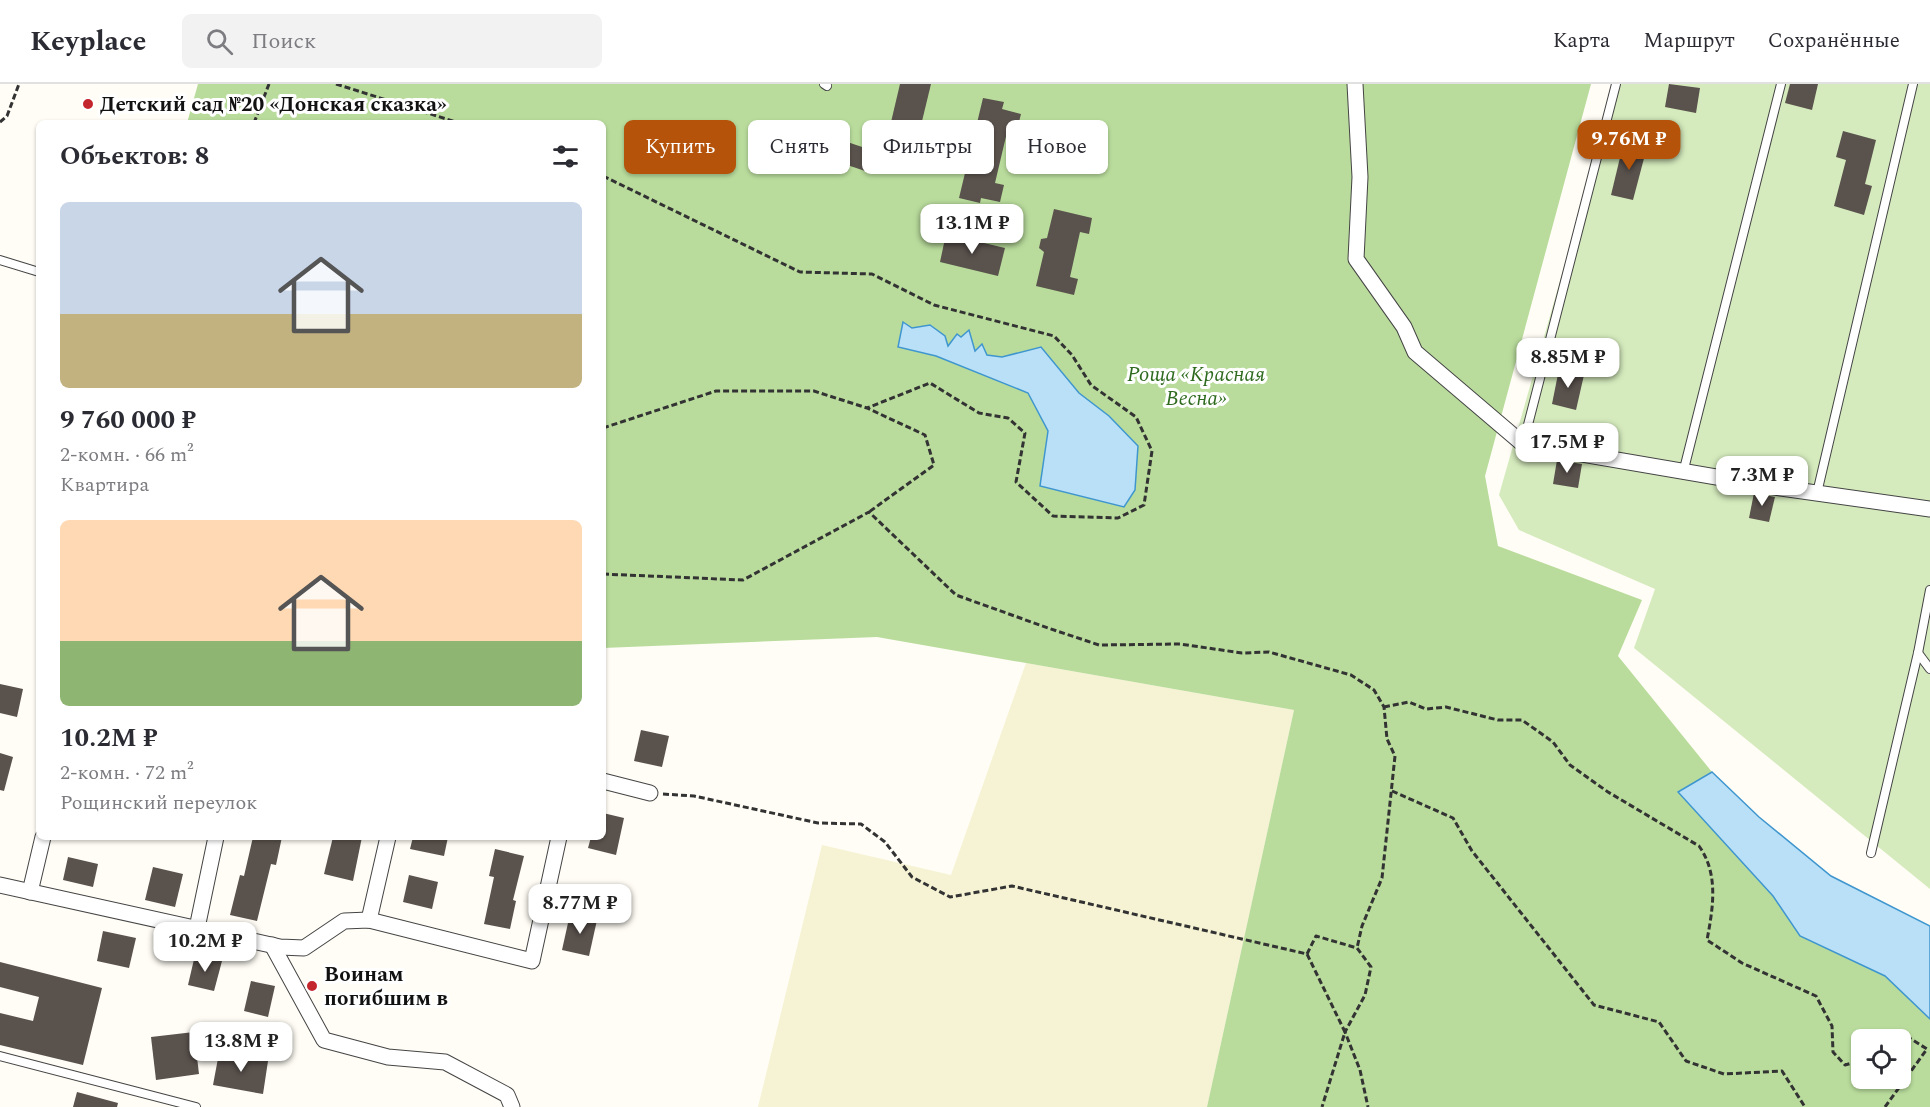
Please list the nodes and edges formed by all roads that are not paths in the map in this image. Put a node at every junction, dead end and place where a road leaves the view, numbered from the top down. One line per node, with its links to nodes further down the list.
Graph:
1 (1355, 84): 7 (street)
2 (1616, 84): 7 (lane)
3 (1781, 84): 8 (lane)
4 (1913, 84): 9 (lane)
5 (0, 260): 6 (lane)
6 (36, 271)
7 (1523, 444): 8 (street)
8 (1684, 469): 9 (street)
9 (1817, 493): 10 (street)
10 (1930, 509)
11 (1930, 590): 12 (lane)
12 (1918, 653): 13 (lane); 20 (lane)
13 (1930, 669)
14 (606, 783): 15 (street)
15 (650, 793)
16 (42, 840): 22 (street)
17 (215, 840): 24 (street)
18 (387, 840): 23 (street)
19 (558, 840): 23 (street)
20 (1871, 853)
21 (0, 885): 22 (street)
22 (30, 892): 24 (street)
23 (369, 920): 25 (street)
24 (197, 928): 25 (street)
25 (272, 945): 28 (street)
26 (0, 1056): 27 (lane)
27 (196, 1107)
28 (513, 1107)

